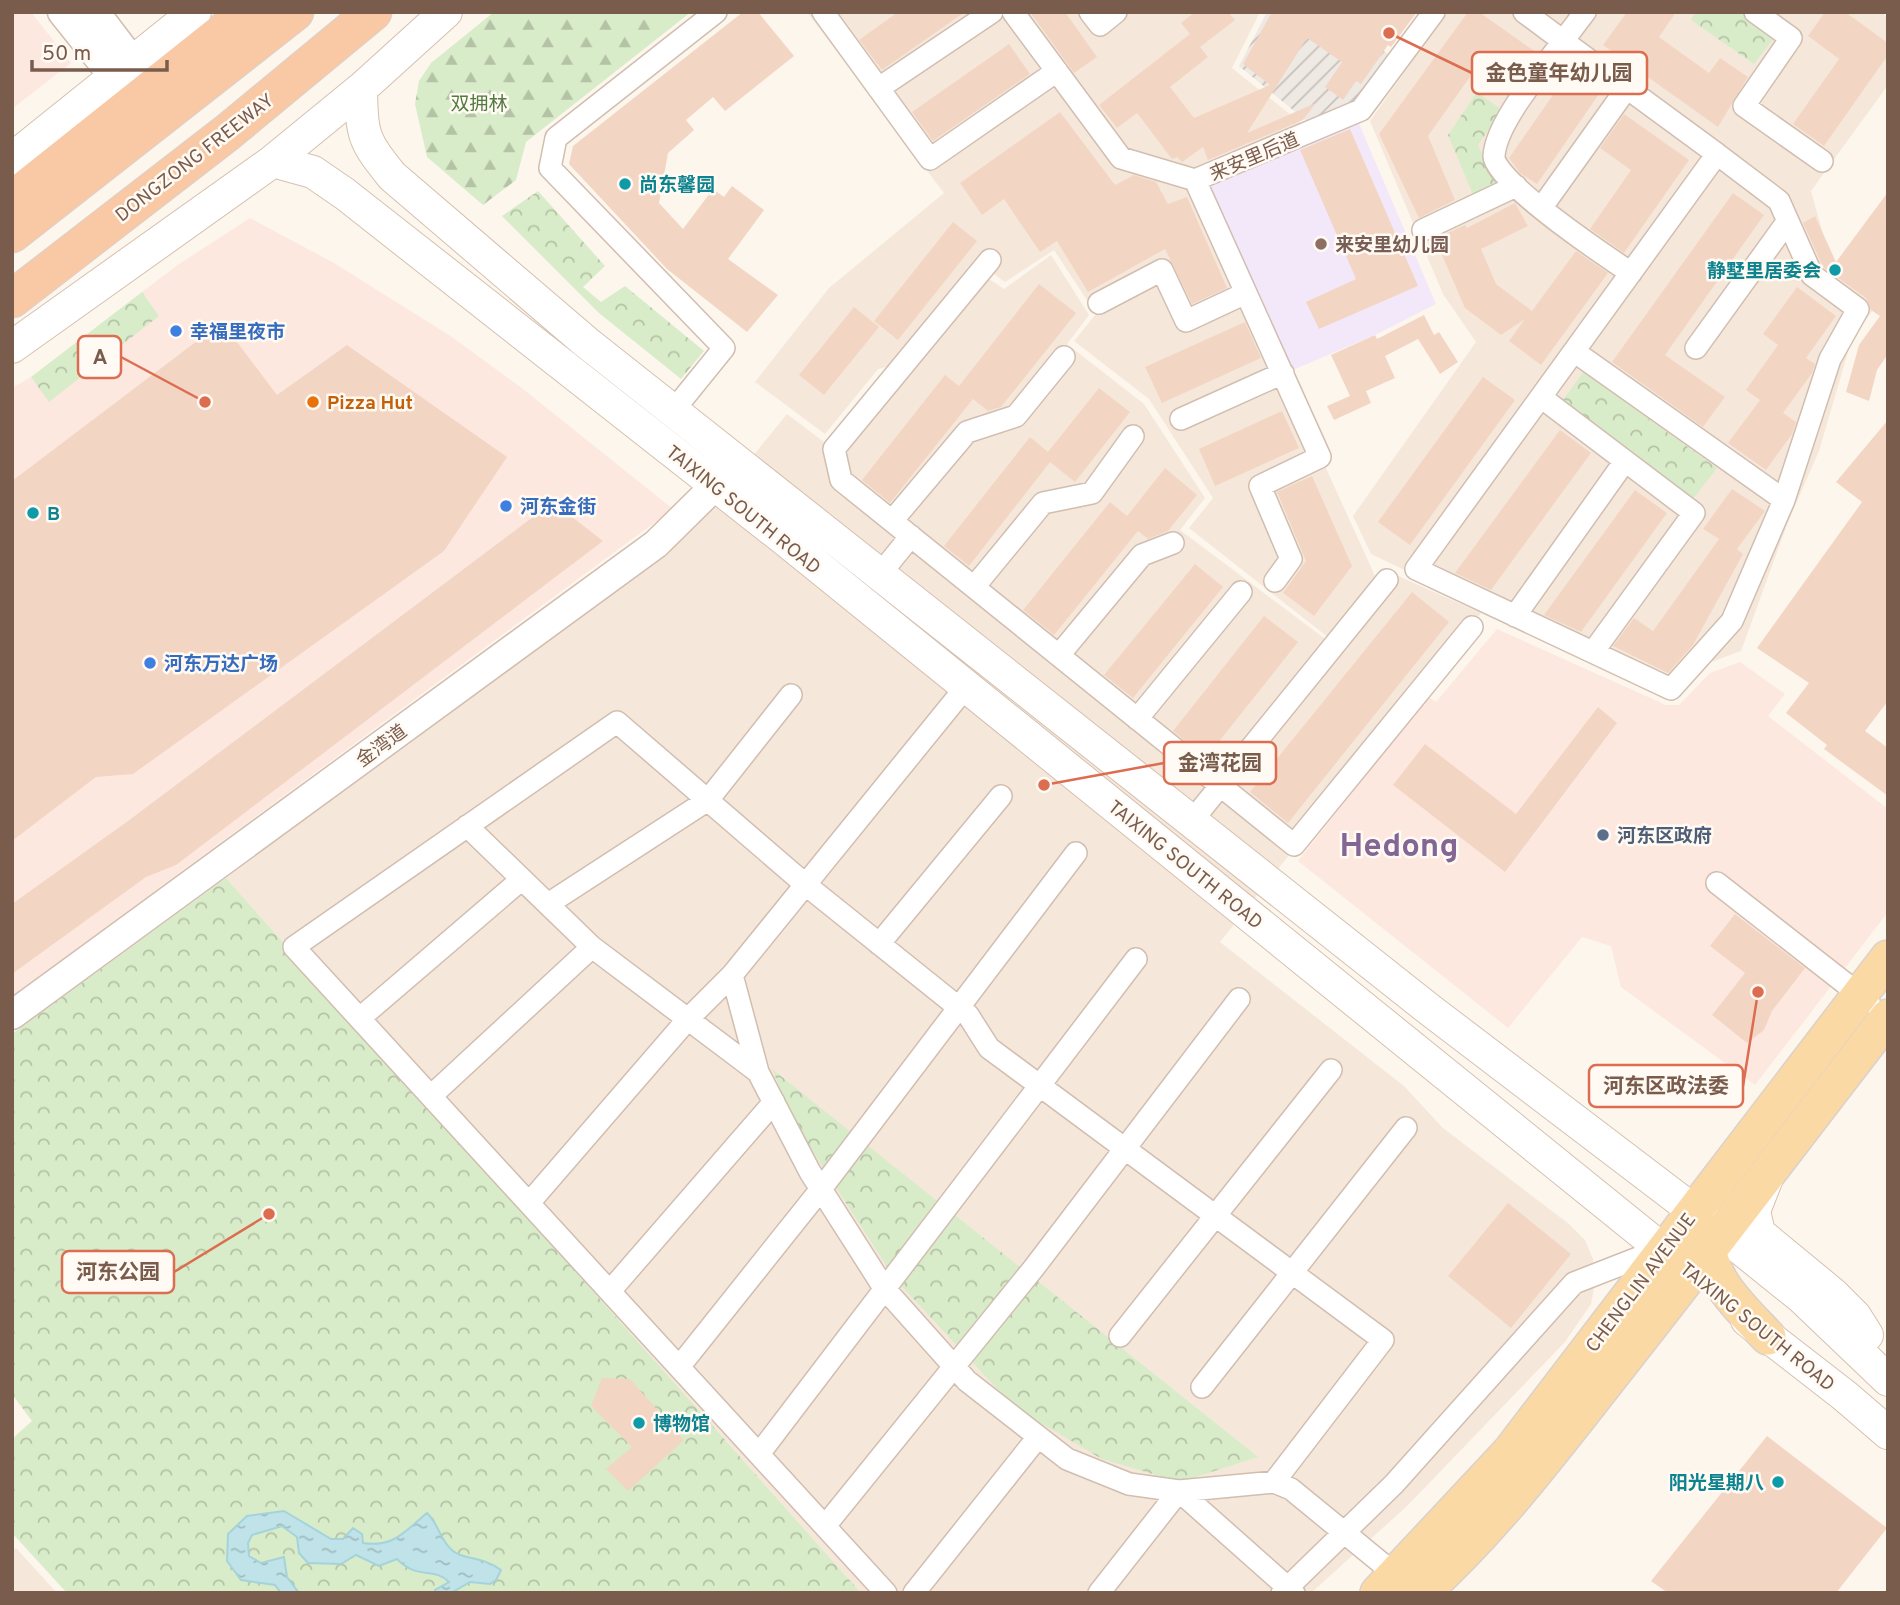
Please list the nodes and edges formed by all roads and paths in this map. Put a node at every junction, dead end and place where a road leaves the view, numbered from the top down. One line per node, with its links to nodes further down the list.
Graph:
1 (62, 12): 19 (street)
2 (95, 12): 19 (street)
3 (195, 12): 19 (main road)
4 (248, 12): 30 (highway)
5 (295, 12): 34 (highway)
6 (373, 12): 38 (highway, DONGZONG FREEWAY)
7 (446, 12): 23 (main road)
8 (716, 12): 46 (street)
9 (992, 12): 21 (street)
10 (1013, 12): 20 (street, 来安里后道)
11 (1090, 12): 12 (street)
12 (1116, 12)
13 (1434, 12): 28 (street, 来安里后道)
14 (1524, 12): 18 (street)
15 (1585, 12): 18 (street)
16 (1755, 12): 27 (street)
17 (830, 15): 21 (street)
18 (1563, 41): 22 (street); 29 (street)
19 (124, 69): 25 (main road)
20 (1056, 71): 21 (street); 28 (street, 来安里后道)
21 (879, 88)
22 (1628, 88): 24 (street); 31 (street)
23 (361, 89): 26 (main road); 46 (main road, TAIXING SOUTH ROAD)
24 (1717, 154): 32 (street); 36 (street)
25 (12, 159)
26 (274, 161): 40 (main road); 51 (main road, TAIXING SOUTH ROAD)
27 (1822, 161)
28 (1195, 180): 37 (street)
29 (1516, 186): 31 (street); 33 (street)
30 (12, 200)
31 (1542, 207): 36 (street)
32 (1787, 222): 41 (street); 52 (street)
33 (1423, 230)
34 (12, 234)
35 (989, 260): 53 (street)
36 (1631, 274): 42 (street)
37 (1246, 293): 39 (street); 44 (street)
38 (12, 299)
39 (1099, 303)
40 (12, 347)
41 (1696, 348)
42 (1575, 352): 45 (street); 52 (street)
43 (1064, 357): 53 (street)
44 (1283, 373): 47 (street); 58 (street)
45 (1542, 398): 49 (street); 61 (street)
46 (673, 411): 50 (main road, TAIXING SOUTH ROAD)
47 (1181, 419)
48 (1133, 436): 59 (street)
49 (1625, 461): 61 (street); 63 (street)
50 (738, 462): 51 (street, 金湾道); 56 (main road, TAIXING SOUTH ROAD)
51 (717, 486): 65 (main road, TAIXING SOUTH ROAD); 86 (street, 金湾道)
52 (1784, 500): 63 (street)
53 (892, 521): 54 (street)
54 (911, 536): 56 (street); 59 (street)
55 (1172, 543): 64 (street)
56 (880, 574): 71 (main road, TAIXING SOUTH ROAD)
57 (1387, 580): 68 (street)
58 (1275, 581)
59 (974, 587): 64 (street)
60 (1241, 592): 67 (street)
61 (1515, 616): 63 (street)
62 (1472, 627): 68 (street)
63 (1592, 652)
64 (1059, 656): 67 (street)
65 (965, 688): 76 (street); 101 (main road, TAIXING SOUTH ROAD)
66 (791, 695): 70 (street)
67 (1138, 719): 68 (street)
68 (1220, 785): 71 (street)
69 (1001, 796): 78 (street)
70 (708, 800): 72 (street); 76 (street); 77 (street)
71 (1191, 822): 101 (main road, TAIXING SOUTH ROAD)
72 (467, 826): 74 (street); 88 (street)
73 (1076, 853): 85 (street)
74 (522, 879): 77 (street); 88 (street)
75 (1717, 883): 83 (street)
76 (806, 885): 78 (street); 82 (street)
77 (548, 904): 79 (street)
78 (879, 944): 85 (street)
79 (592, 947): 89 (street); 93 (street)
80 (1888, 958): 83 (main road, CHENGLIN AVENUE)
81 (1136, 959): 92 (street)
82 (732, 975): 89 (street); 91 (street)
83 (1860, 994): 87 (street); 101 (main road, CHENGLIN AVENUE)
84 (1239, 999): 96 (street)
85 (958, 1007): 92 (street); 98 (street)
86 (12, 1016)
87 (1888, 1016): 97 (main road, CHENGLIN AVENUE)
88 (360, 1018): 93 (street)
89 (688, 1019): 91 (street); 99 (street)
90 (1331, 1070): 100 (street)
91 (758, 1072): 94 (street)
92 (1038, 1084): 96 (street); 103 (street)
93 (431, 1096): 99 (street)
94 (774, 1102): 98 (street); 104 (street)
95 (1406, 1128): 102 (street)
96 (1125, 1149): 100 (street); 107 (street)
97 (1772, 1168): 101 (main road, CHENGLIN AVENUE); 109 (main road)
98 (821, 1189): 103 (street); 108 (street)
99 (529, 1203): 104 (street)
100 (1216, 1216): 102 (street); 105 (street)
101 (1695, 1244): 106 (main road); 109 (main road); 117 (street); 118 (main road, CHENGLIN AVENUE); 118 (main road, CHENGLIN AVENUE)
102 (1292, 1273): 110 (street); 114 (street)
103 (884, 1288): 107 (street); 113 (street)
104 (610, 1291): 108 (street)
105 (1120, 1336)
106 (1768, 1337): 111 (main road, TAIXING SOUTH ROAD)
107 (953, 1365): 112 (street); 116 (street)
108 (679, 1367): 113 (street)
109 (1884, 1376)
110 (1202, 1387)
111 (1888, 1433)
112 (1038, 1437): 115 (street); 121 (street)
113 (759, 1454): 116 (street)
114 (1274, 1482): 115 (street); 117 (street)
115 (1179, 1491): 119 (street); 122 (street)
116 (825, 1526): 120 (street)
117 (1344, 1532): 118 (street); 119 (street)
118 (1413, 1588)
119 (1288, 1591)
120 (886, 1593)
121 (914, 1593)
122 (1099, 1593)

